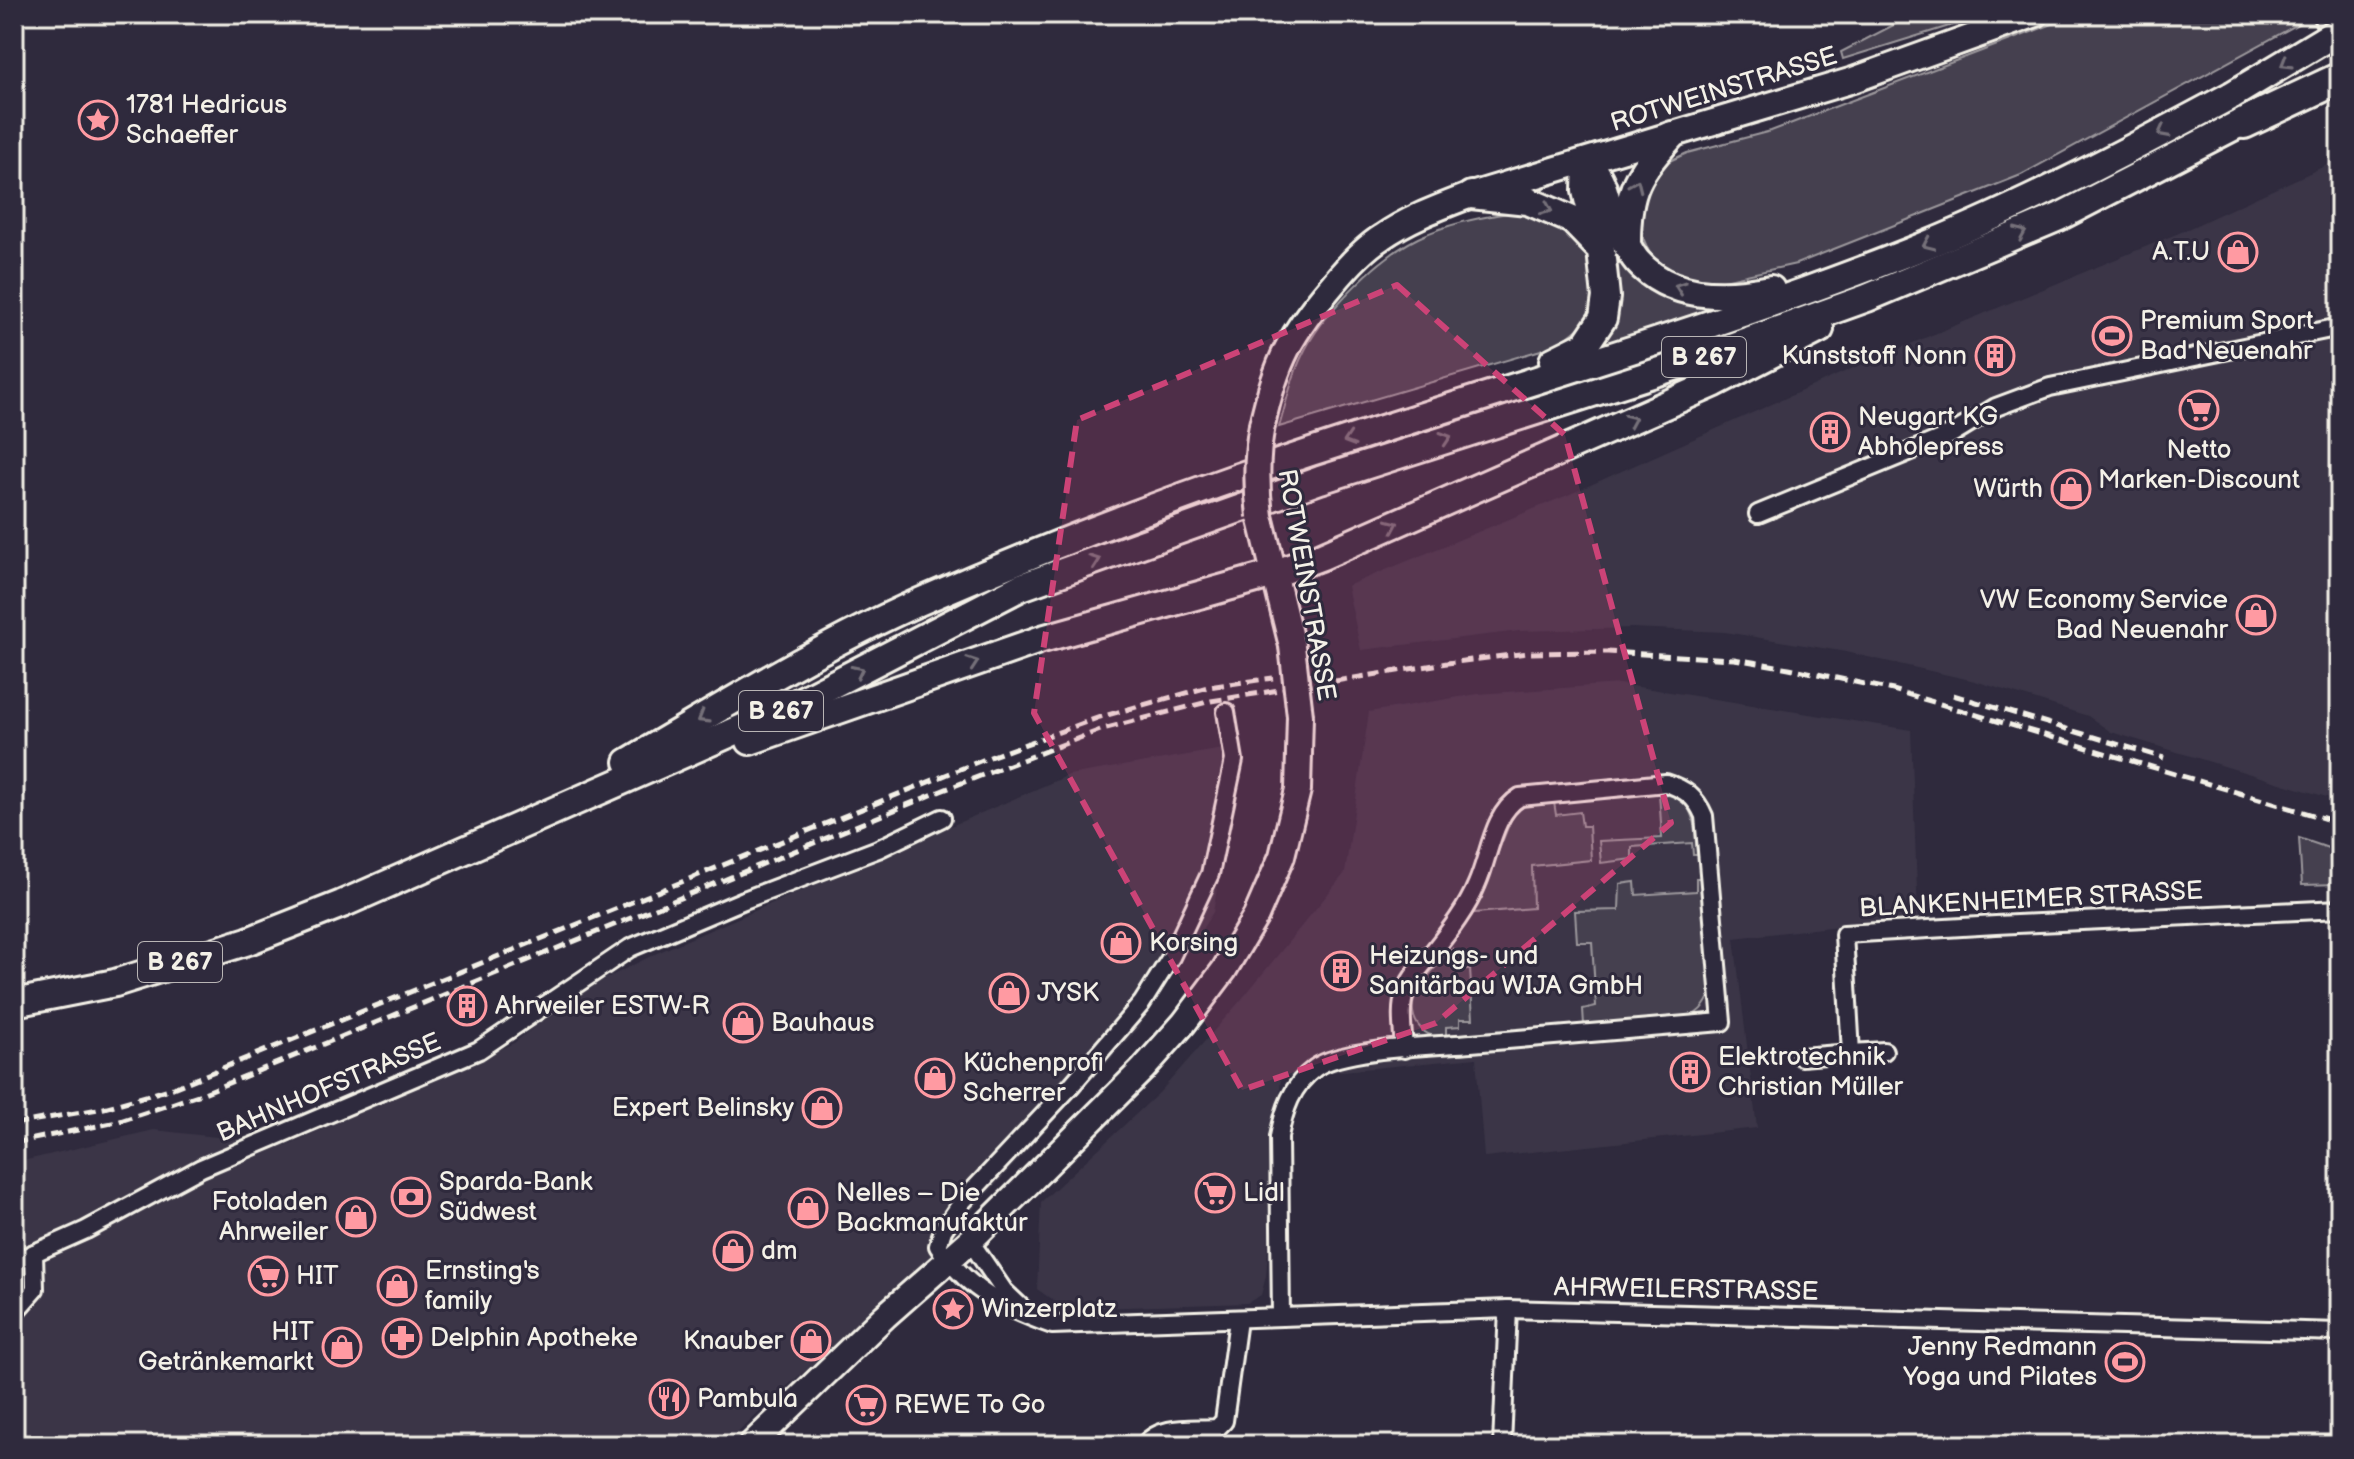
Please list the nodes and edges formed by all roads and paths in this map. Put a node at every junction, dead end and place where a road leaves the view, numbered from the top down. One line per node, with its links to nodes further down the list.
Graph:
1 (2036, 14): 8 (main road, ROTWEINSTRASSE)
2 (2325, 14): 4 (main road)
3 (2340, 30): 13 (main road, B 267, one-way to 13, bridge)
4 (2340, 46)
5 (2340, 64): 7 (main road, B 267)
6 (2340, 78): 7 (highway)
7 (2244, 123): 14 (main road, B 267, one-way to 7)
8 (1672, 135): 9 (main road, ROTWEINSTRASSE); 11 (main road, one-way to 8)
9 (1587, 162): 10 (main road, ROTWEINSTRASSE); 11 (main road, B 267); 12 (main road)
10 (1471, 195): 12 (main road, one-way to 12); 18 (main road, ROTWEINSTRASSE, bridge)
11 (1627, 245): 13 (main road, B 267, one-way to 11)
12 (1601, 250): 16 (main road, B 267)
13 (1856, 272): 16 (main road, B 267)
14 (1923, 276): 18 (main road, one-way to 14); 21 (main road, B 267, one-way to 14)
15 (2340, 327): 17 (street)
16 (1476, 400): 21 (main road, B 267, one-way to 21)
17 (1758, 514)
18 (1274, 574): 21 (main road, B 267, one-way to 18); 28 (main road, ROTWEINSTRASSE, bridge)
19 (1226, 712): 31 (street)
20 (942, 818): 29 (street, BAHNHOFSTRASSE)
21 (532, 820): 23 (main road, B 267)
22 (2340, 909): 26 (street, BLANKENHEIMER STRASSE)
23 (14, 1003)
24 (1404, 1049): 24 (street); 35 (street)
25 (1884, 1051): 26 (street)
26 (1851, 1053): 27 (street)
27 (1801, 1057)
28 (970, 1241): 31 (main road, ROTWEINSTRASSE); 34 (street)
29 (34, 1253): 30 (street, BAHNHOFSTRASSE); 33 (street)
30 (14, 1262)
31 (949, 1262): 34 (street, AHRWEILERSTRASSE); 38 (main road, ROTWEINSTRASSE)
32 (1508, 1309): 35 (street, AHRWEILERSTRASSE); 37 (street, AHRWEILERSTRASSE); 40 (street)
33 (14, 1313)
34 (1032, 1317): 36 (street, AHRWEILERSTRASSE)
35 (1281, 1317): 36 (street, AHRWEILERSTRASSE)
36 (1238, 1320): 39 (street)
37 (2340, 1332)
38 (751, 1445)
39 (1144, 1445)
40 (1502, 1445)

